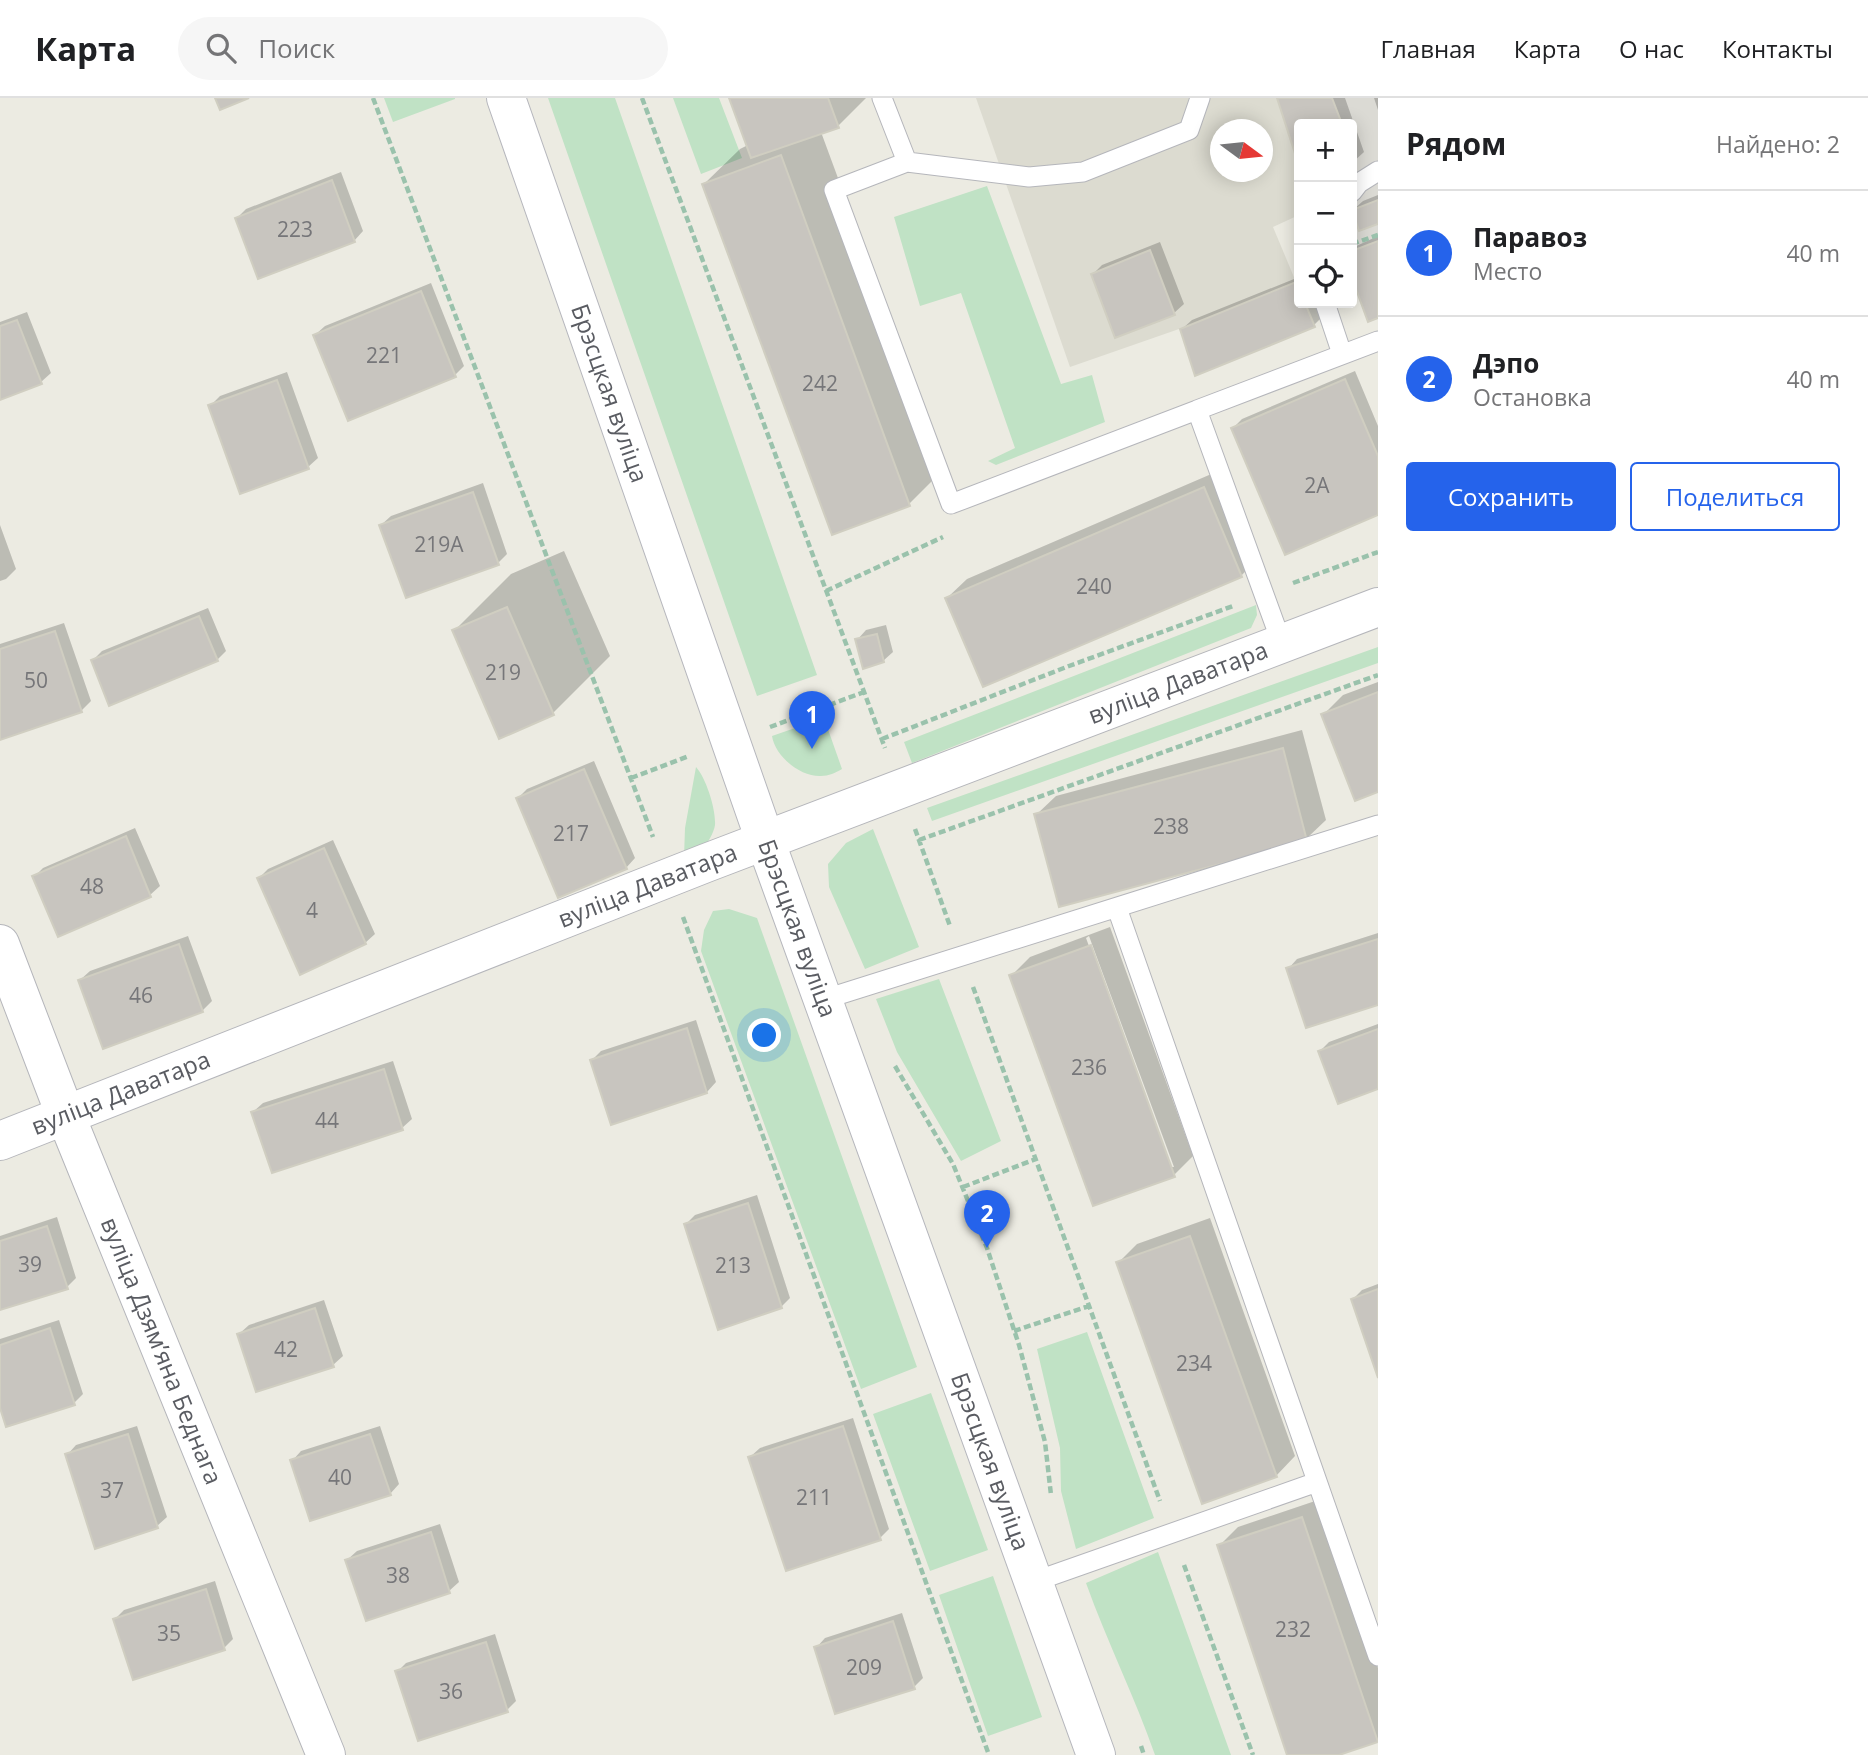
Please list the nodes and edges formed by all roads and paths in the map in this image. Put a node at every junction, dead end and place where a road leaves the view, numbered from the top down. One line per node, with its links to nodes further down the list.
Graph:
1 (373, 98): 23 (path)
2 (506, 98): 21 (street, Брэсцкая вуліца)
3 (882, 98): 5 (lane)
4 (1200, 98): 5 (lane)
5 (907, 162): 13 (lane)
6 (1378, 171): 7 (lane)
7 (1357, 186)
8 (1378, 234): 9 (path)
9 (1357, 242)
10 (1327, 308): 12 (lane)
11 (1378, 341): 12 (lane)
12 (1342, 355): 13 (lane)
13 (1197, 410): 15 (lane)
14 (1378, 552): 15 (path)
15 (1265, 594): 17 (lane); 19 (path)
16 (1378, 607): 17 (street, вуліца Даватара)
17 (1282, 644): 21 (street, вуліца Даватара)
18 (1378, 675): 22 (path)
19 (882, 739)
20 (1378, 825): 24 (lane)
21 (765, 840): 23 (street, вуліца Даватара); 26 (street, Брэсцкая вуліца)
22 (919, 840)
23 (669, 878): 28 (street, вуліца Даватара); 40 (path)
24 (1117, 908): 26 (lane); 34 (lane)
25 (0, 944): 28 (street, вуліца Дзямʼяна Беднага)
26 (822, 1000): 36 (street, Брэсцкая вуліца)
27 (890, 1056): 31 (path)
28 (65, 1114): 29 (street, вуліца Даватара); 39 (street, вуліца Дзямʼяна Беднага)
29 (0, 1141)
30 (1036, 1159): 31 (path)
31 (962, 1186): 33 (path)
32 (1089, 1306): 33 (path)
33 (1014, 1331): 35 (path)
34 (1317, 1482): 35 (lane); 37 (lane)
35 (1069, 1569): 36 (lane)
36 (1033, 1582): 41 (street, Брэсцкая вуліца)
37 (1378, 1656)
38 (1138, 1739): 42 (path)
39 (326, 1755)
40 (989, 1755)
41 (1096, 1755)
42 (1144, 1755)

